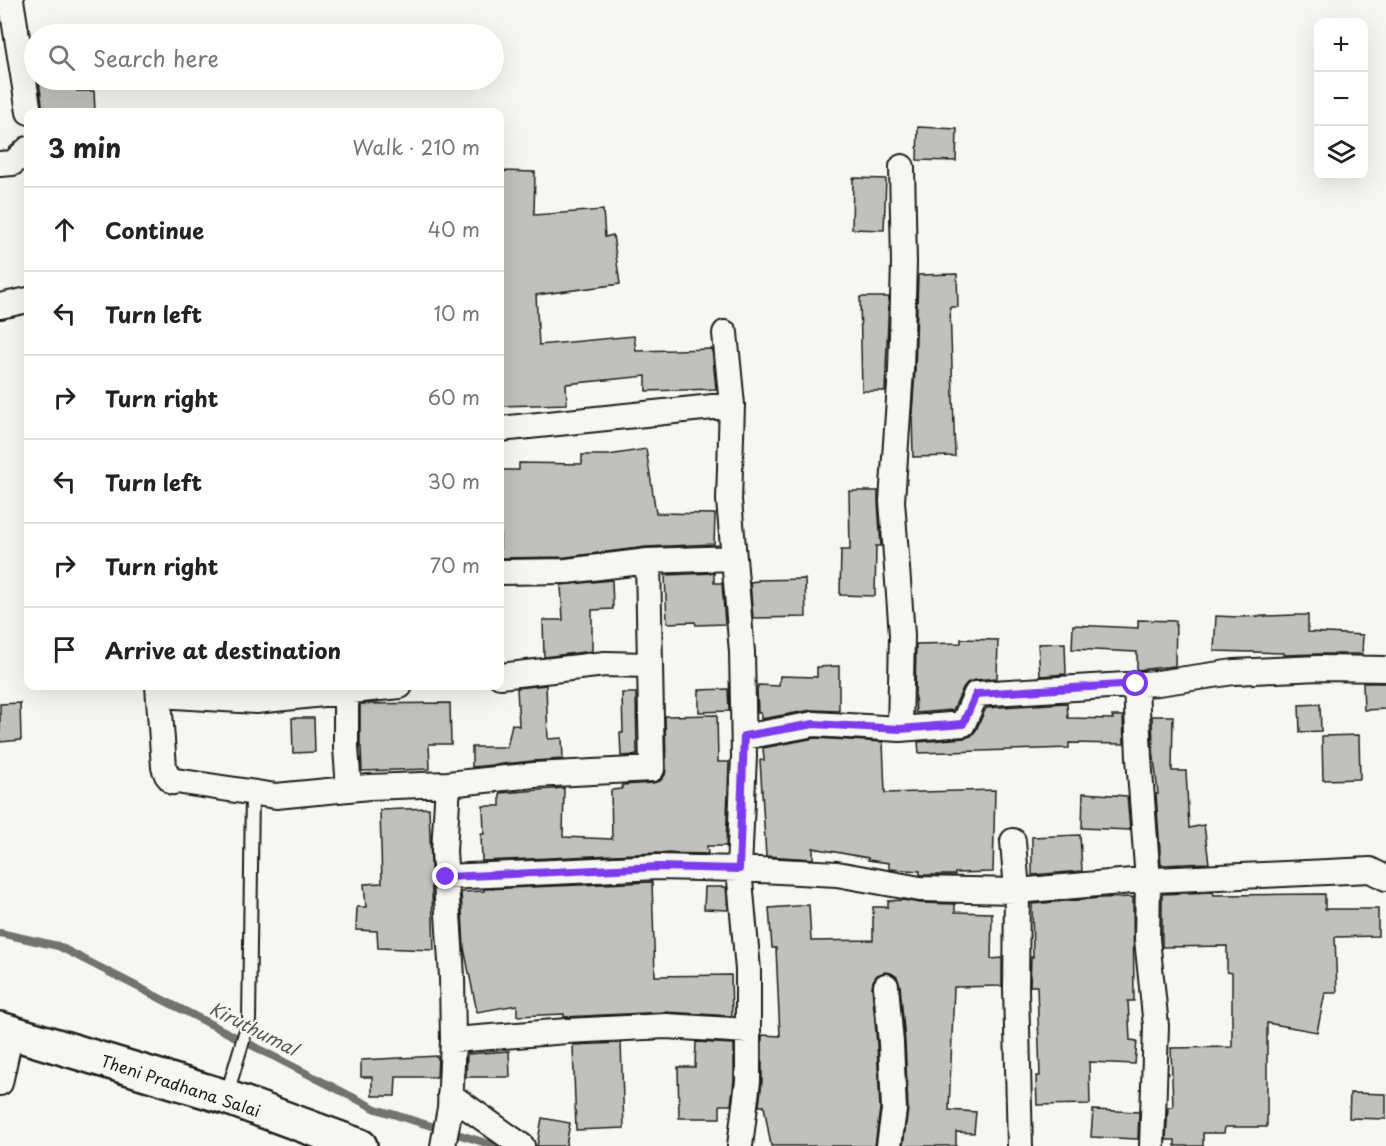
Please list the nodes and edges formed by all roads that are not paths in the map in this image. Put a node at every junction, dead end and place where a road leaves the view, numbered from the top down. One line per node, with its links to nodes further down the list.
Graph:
1 (11, 0): 2 (street)
2 (24, 81)
3 (25, 90): 4 (street)
4 (28, 108)
5 (24, 153): 6 (street)
6 (0, 164)
7 (903, 167): 23 (street)
8 (24, 301): 9 (street)
9 (0, 306)
10 (725, 333): 11 (street)
11 (732, 405): 12 (street); 13 (street)
12 (504, 429)
13 (733, 558): 14 (street); 24 (street)
14 (648, 561): 15 (street); 16 (street)
15 (504, 572)
16 (650, 665): 18 (street); 25 (street)
17 (1386, 669): 19 (street)
18 (504, 675)
19 (1136, 684): 23 (street); 32 (street)
20 (158, 690): 21 (street); 27 (street)
21 (332, 690)
22 (346, 690): 26 (street)
23 (900, 729): 24 (street)
24 (744, 736): 29 (street)
25 (448, 784): 26 (street); 30 (street)
26 (349, 789): 27 (street)
27 (252, 792): 39 (lane)
28 (1013, 841): 33 (street)
29 (739, 869): 30 (street); 33 (street); 36 (street)
30 (446, 877): 37 (street)
31 (1386, 878): 32 (street)
32 (1148, 880): 33 (street); 47 (street)
33 (1017, 891): 46 (street)
34 (886, 986): 45 (street)
35 (6, 1031): 38 (street); 39 (main road, Theni Pradhana Salai)
36 (748, 1031): 37 (street); 44 (street)
37 (453, 1040): 40 (street)
38 (0, 1083)
39 (230, 1086): 41 (main road, Theni Pradhana Salai)
40 (450, 1102): 42 (street); 43 (street)
41 (359, 1146)
42 (443, 1146)
43 (522, 1146)
44 (740, 1146)
45 (889, 1146)
46 (1020, 1146)
47 (1152, 1146)

